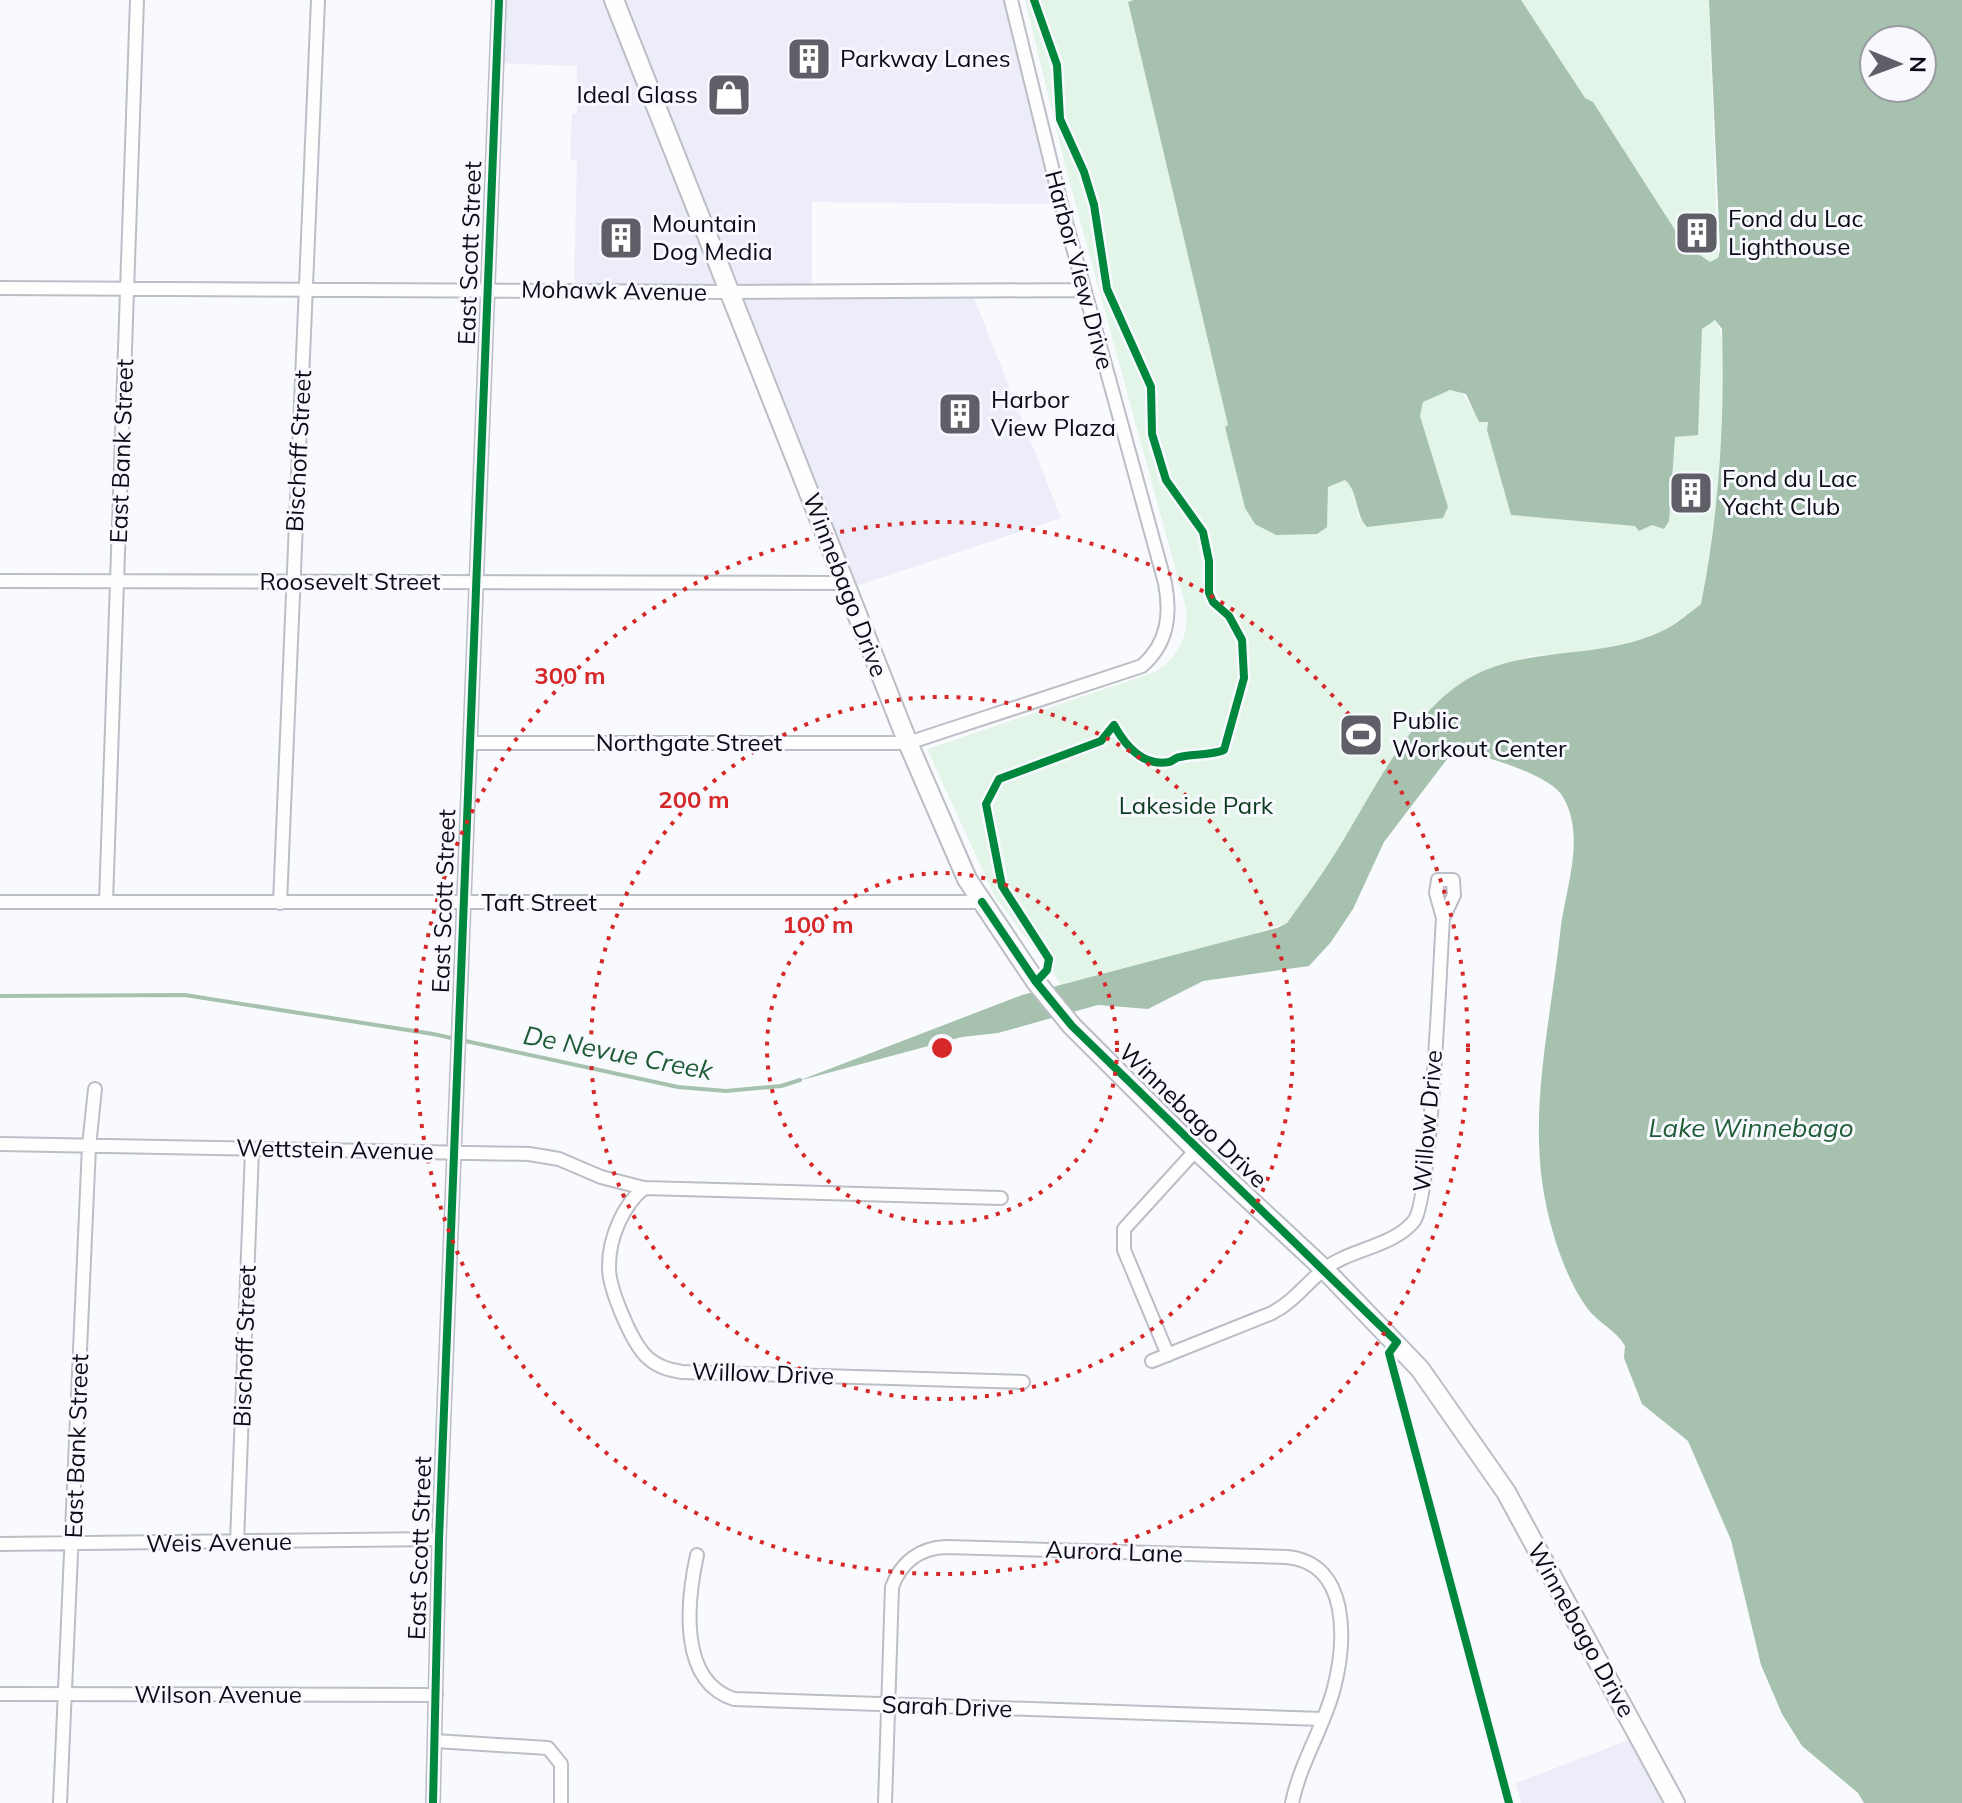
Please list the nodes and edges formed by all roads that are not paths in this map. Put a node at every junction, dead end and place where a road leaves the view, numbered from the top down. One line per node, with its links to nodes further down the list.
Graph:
1 (137, 0): 7 (street, East Bank Street)
2 (318, 0): 8 (street, Bischoff Street)
3 (499, 0): 9 (street, East Scott Street)
4 (614, 0): 11 (main road, Winnebago Drive)
5 (1011, 0): 10 (street, Harbor View Drive)
6 (0, 288): 7 (street, Mohawk Avenue)
7 (128, 288): 8 (street, Mohawk Avenue); 12 (street, East Bank Street)
8 (308, 289): 9 (street, Mohawk Avenue); 14 (street, Bischoff Street)
9 (489, 289): 11 (street, Mohawk Avenue); 15 (street, East Scott Street)
10 (1084, 290): 11 (street, Mohawk Avenue); 18 (street, Harbor View Drive)
11 (730, 292): 16 (main road, Winnebago Drive)
12 (117, 579): 13 (street, Roosevelt Street); 14 (street, Roosevelt Street); 20 (street, East Bank Street)
13 (0, 581)
14 (293, 582): 15 (street, Roosevelt Street); 22 (street, Bischoff Street)
15 (477, 582): 16 (street, Roosevelt Street); 17 (street, East Scott Street)
16 (845, 583): 18 (main road, Winnebago Drive)
17 (471, 743): 18 (street, Northgate Street); 23 (street, East Scott Street)
18 (908, 743): 21 (main road, Winnebago Drive)
19 (0, 902): 20 (street, Taft Street)
20 (106, 902): 22 (street, Taft Street)
21 (982, 902): 23 (street, Taft Street); 29 (main road, Winnebago Drive)
22 (280, 903): 23 (street, Taft Street)
23 (464, 903): 30 (street, East Scott Street)
24 (1443, 918): 33 (street, Willow Drive)
25 (95, 1089): 27 (street, East Bank Street)
26 (0, 1144): 27 (street, Wettstein Avenue)
27 (89, 1146): 28 (street, Wettstein Avenue); 40 (street, East Bank Street)
28 (252, 1150): 30 (street, Wettstein Avenue); 38 (street, Bischoff Street)
29 (1196, 1150): 33 (main road, Winnebago Drive); 34 (street)
30 (454, 1152): 31 (street, Wettstein Avenue); 37 (street, East Scott Street)
31 (644, 1188): 32 (street, Wettstein Avenue); 36 (street, Willow Drive)
32 (1001, 1198)
33 (1324, 1269): 34 (street, Willow Drive); 53 (main road, Winnebago Drive)
34 (1168, 1355): 35 (street, Willow Drive)
35 (1152, 1361)
36 (1023, 1382)
37 (439, 1539): 38 (street, Weis Avenue); 44 (street, East Scott Street)
38 (237, 1542): 40 (street, Weis Avenue)
39 (0, 1544): 40 (street, Weis Avenue)
40 (73, 1545): 43 (street, East Bank Street)
41 (697, 1555): 45 (street, Sarah Drive)
42 (0, 1694): 43 (street, Wilson Avenue)
43 (67, 1694): 44 (street, Wilson Avenue); 48 (street, East Bank Street)
44 (436, 1695): 47 (street, East Scott Street)
45 (888, 1705): 46 (street, Sarah Drive); 46 (street, Aurora Lane); 51 (street, Aurora Lane)
46 (1323, 1719): 52 (street, Aurora Lane)
47 (435, 1741): 49 (street, East Scott Street); 50 (street)
48 (60, 1803)
49 (433, 1803)
50 (561, 1803)
51 (885, 1803)
52 (1292, 1803)
53 (1675, 1803)

